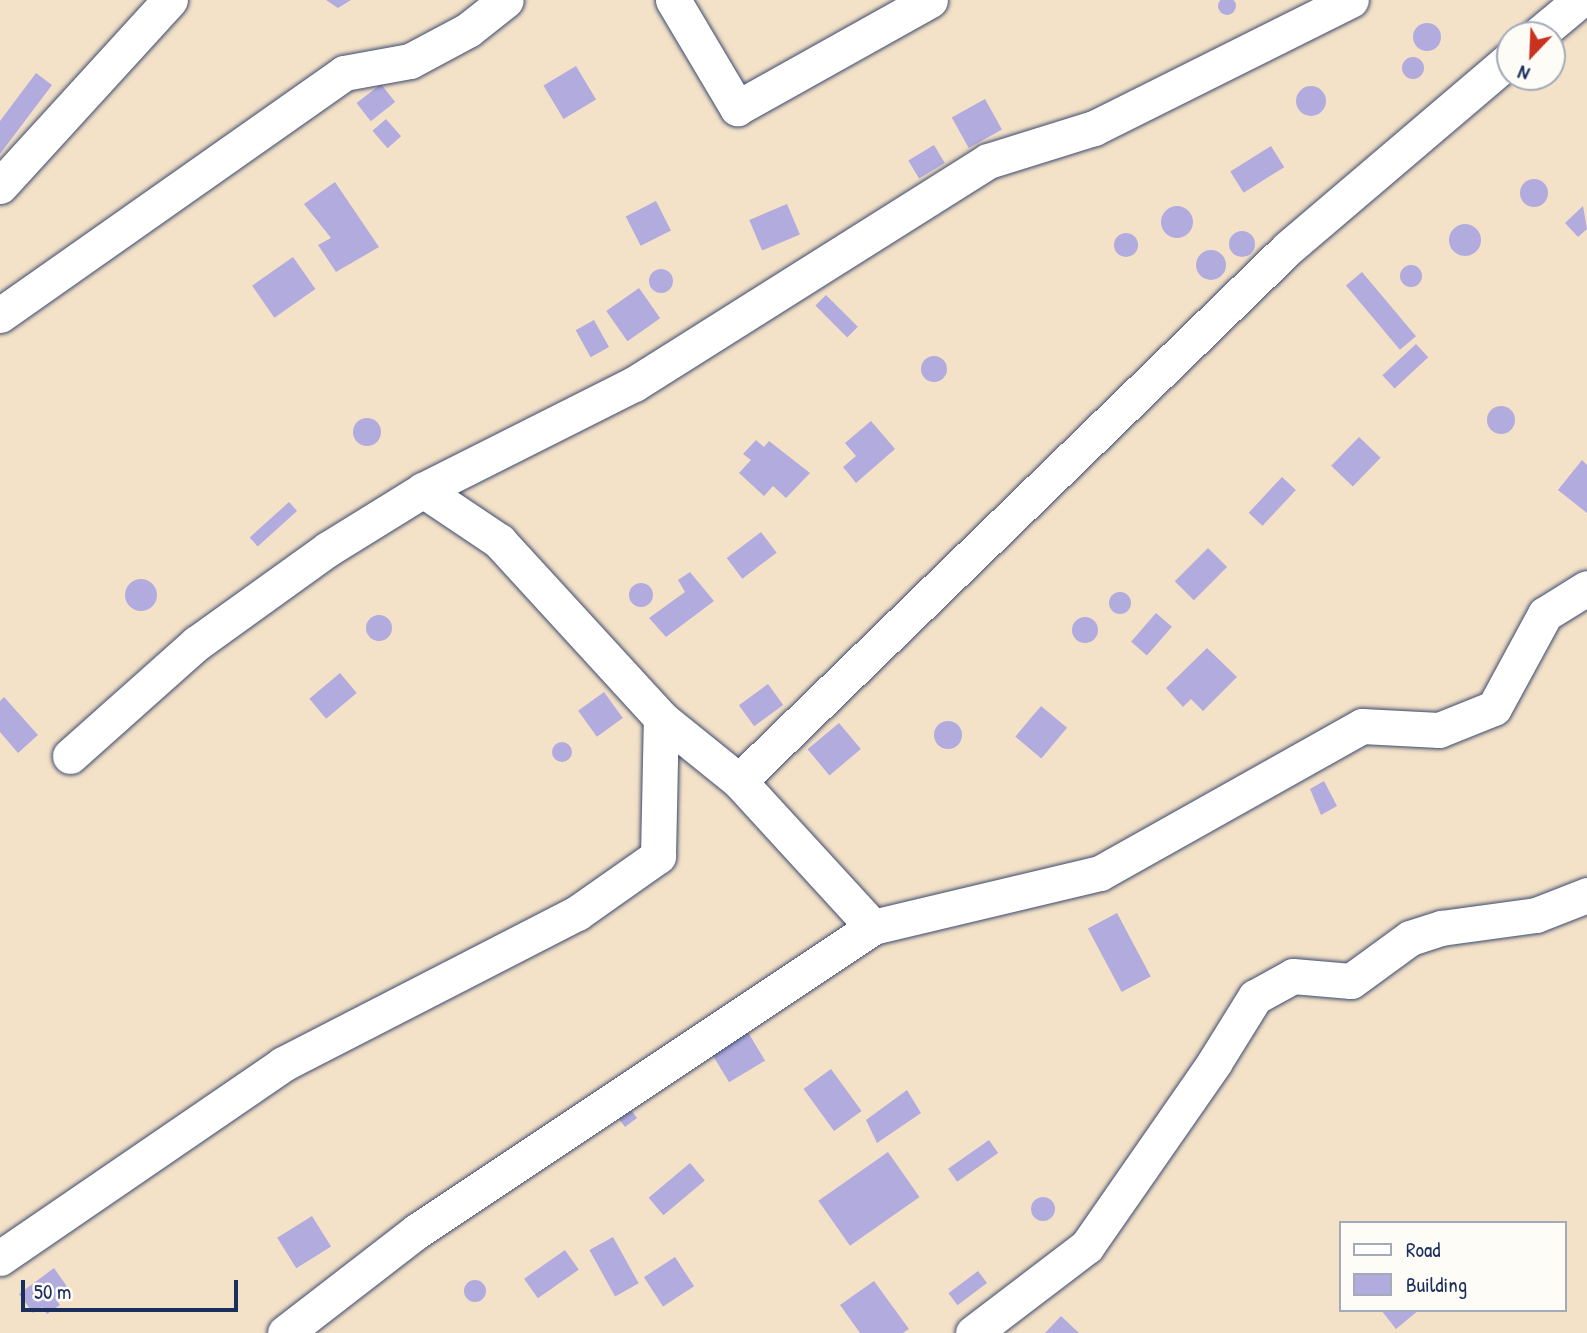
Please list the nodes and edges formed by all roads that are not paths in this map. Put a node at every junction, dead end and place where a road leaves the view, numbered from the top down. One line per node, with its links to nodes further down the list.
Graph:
1 (170, 0): 9 (street)
2 (506, 0): 10 (street)
3 (673, 0): 4 (street)
4 (930, 0)
5 (1351, 0): 11 (street)
6 (1580, 0): 7 (street)
7 (1555, 21)
8 (1496, 71): 15 (street)
9 (0, 186)
10 (0, 315)
11 (423, 490): 13 (street); 14 (street)
12 (1587, 588): 17 (street)
13 (661, 718): 15 (street); 18 (street)
14 (70, 756)
15 (739, 781): 17 (street)
16 (1587, 895): 20 (street)
17 (873, 927): 19 (street)
18 (0, 1258)
19 (285, 1333)
20 (973, 1333)

